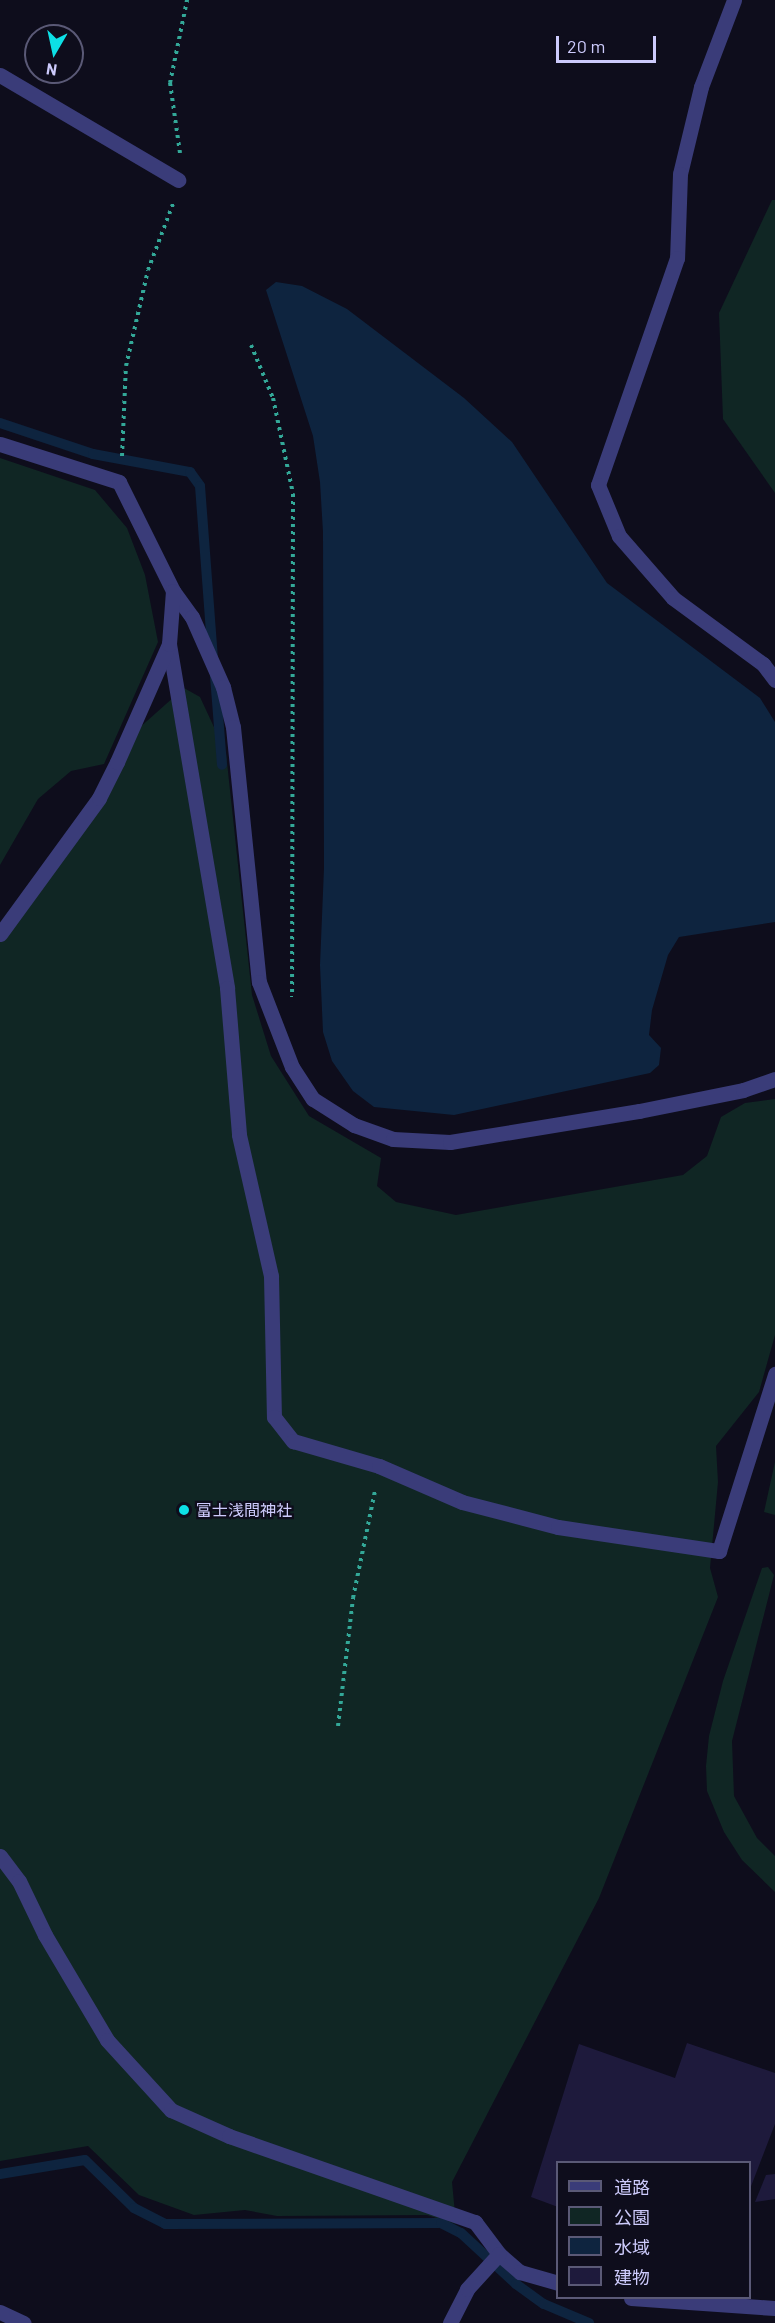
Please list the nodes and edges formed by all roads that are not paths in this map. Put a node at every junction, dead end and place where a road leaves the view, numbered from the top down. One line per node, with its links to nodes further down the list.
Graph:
1 (734, 0): 7 (street)
2 (0, 75): 3 (street)
3 (178, 180)
4 (0, 444): 5 (street)
5 (173, 591): 6 (street); 9 (street)
6 (169, 644): 8 (street); 10 (street)
7 (775, 680)
8 (0, 934)
9 (775, 1078)
10 (775, 1374)
11 (0, 1856): 12 (street)
12 (499, 2254): 13 (street); 18 (street)
13 (556, 2282)
14 (645, 2299): 15 (street)
15 (775, 2308)
16 (0, 2312): 17 (street)
17 (24, 2323)
18 (450, 2323)

